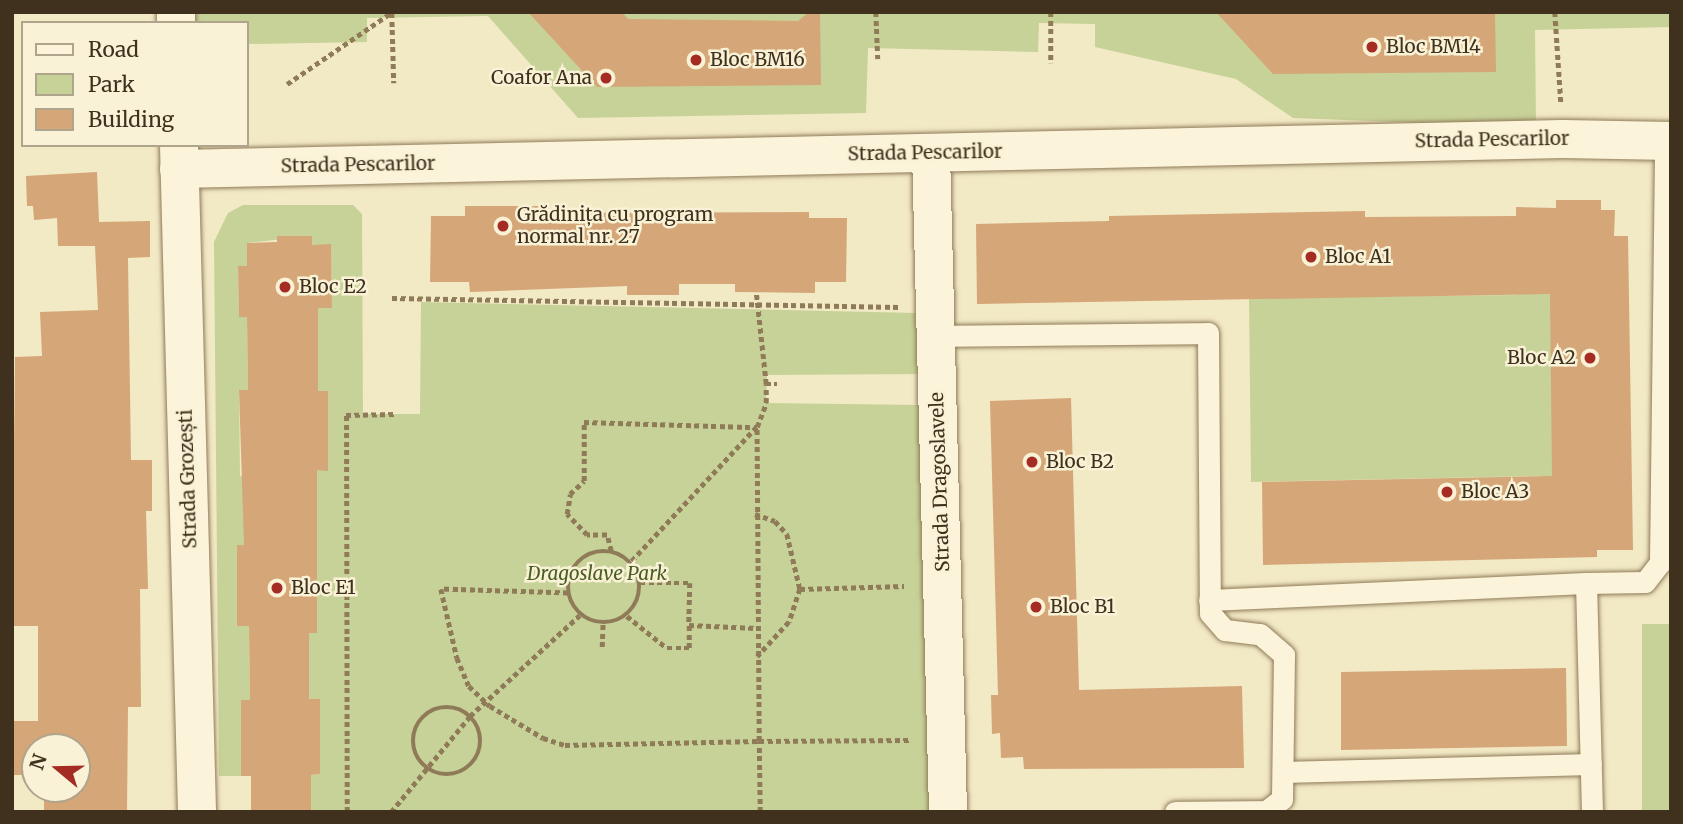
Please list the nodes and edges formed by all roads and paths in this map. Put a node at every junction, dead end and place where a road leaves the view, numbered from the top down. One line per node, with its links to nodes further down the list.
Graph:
1 (392, 12): 7 (path); 8 (path)
2 (876, 12): 5 (path)
3 (1051, 12): 6 (path)
4 (1555, 12): 9 (path)
5 (878, 59)
6 (1051, 63)
7 (394, 83)
8 (287, 84)
9 (1563, 139): 10 (street, Strada Pescarilor); 11 (street, Strada Pescarilor)
10 (1668, 140): 25 (lane)
11 (931, 152): 12 (street, Strada Pescarilor); 16 (street, Strada Dragoslavele)
12 (179, 157): 44 (street, Strada Grozești)
13 (756, 292): 15 (path)
14 (392, 298): 15 (path)
15 (757, 305): 16 (path); 17 (path)
16 (936, 322): 26 (street, Strada Dragoslavele); 29 (lane)
17 (766, 384): 18 (path); 20 (path)
18 (777, 384)
19 (396, 414): 45 (path)
20 (757, 427): 21 (path); 22 (path); 23 (path)
21 (755, 514): 27 (path); 34 (path)
22 (611, 551): 23 (path); 28 (path)
23 (631, 562): 24 (path)
24 (640, 583): 31 (path); 33 (path)
25 (1586, 583): 29 (lane); 41 (lane)
26 (942, 586): 27 (path); 39 (street, Strada Dragoslavele)
27 (800, 589): 36 (path)
28 (568, 593): 30 (path); 37 (path)
29 (1209, 600): 43 (lane)
30 (580, 615): 32 (path); 37 (path)
31 (627, 616): 32 (path); 33 (path)
32 (603, 624): 35 (path)
33 (689, 625): 34 (path)
34 (756, 628): 36 (path)
35 (602, 647)
36 (757, 657): 40 (path)
37 (485, 701): 38 (path); 40 (path)
38 (470, 716): 42 (path); 42 (path); 42 (path)
39 (946, 740): 40 (path); 48 (street, Strada Dragoslavele)
40 (759, 741): 47 (path)
41 (1591, 764): 43 (lane); 50 (lane)
42 (428, 770): 46 (path)
43 (1283, 772): 49 (lane)
44 (197, 812)
45 (347, 812)
46 (391, 812)
47 (760, 812)
48 (948, 812)
49 (1175, 812)
50 (1592, 812)

